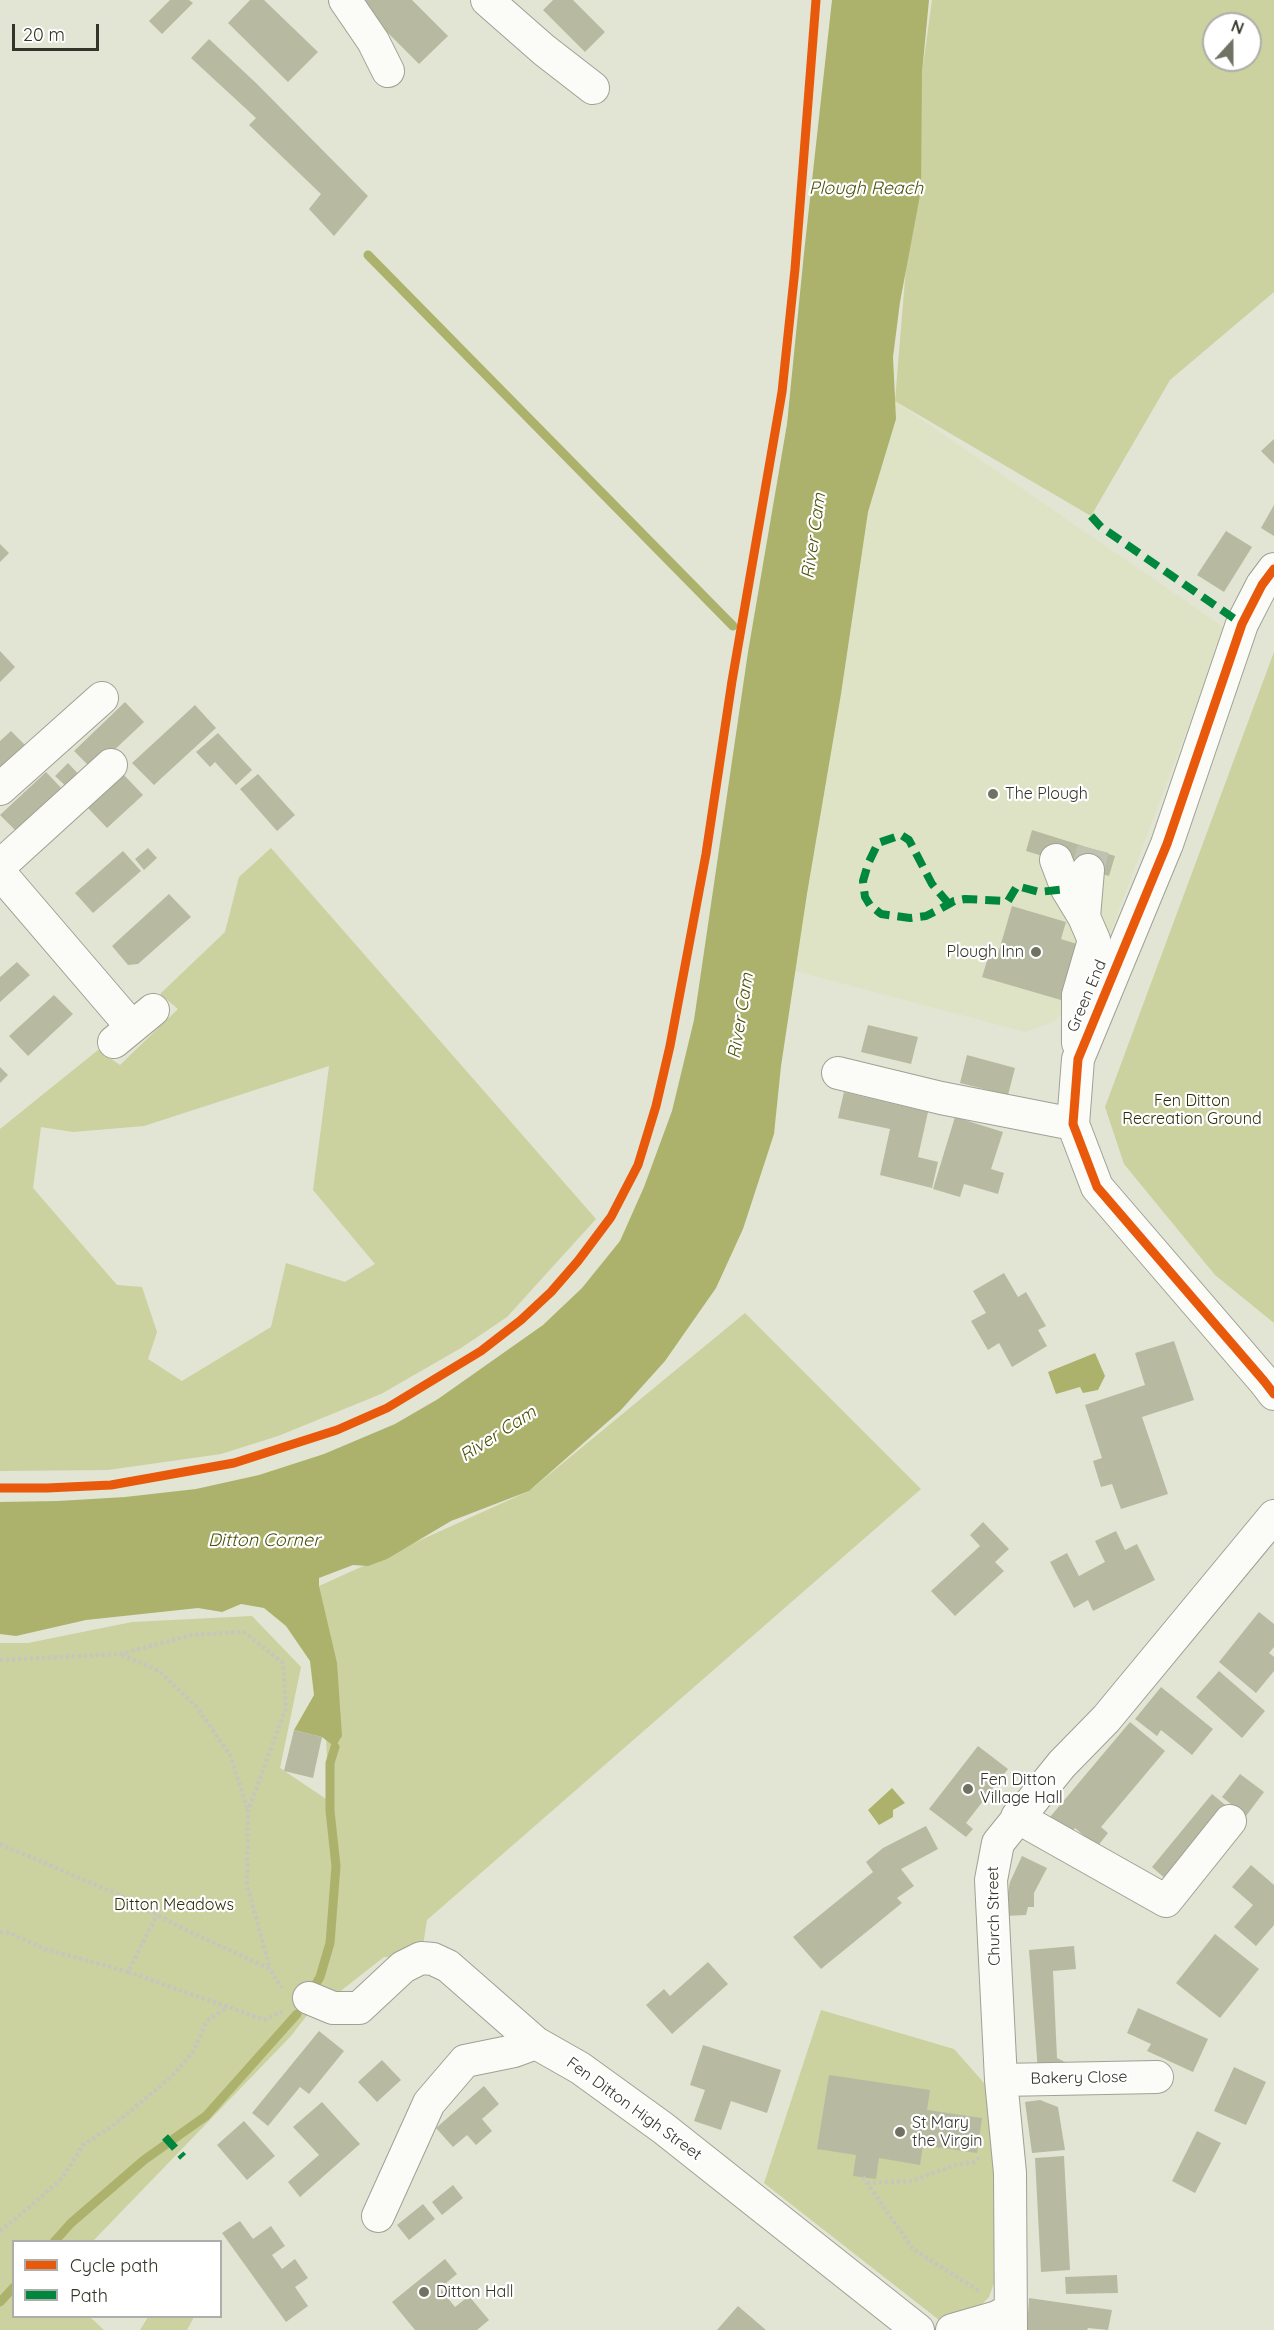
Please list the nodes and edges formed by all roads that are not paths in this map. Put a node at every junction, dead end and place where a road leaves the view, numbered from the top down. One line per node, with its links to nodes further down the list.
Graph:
1 (345, 0): 3 (street)
2 (487, 0): 4 (street)
3 (388, 71)
4 (593, 88)
5 (1274, 569): 15 (street, Green End)
6 (102, 698): 8 (street)
7 (111, 765): 10 (street)
8 (0, 789)
9 (1056, 860): 13 (street)
10 (0, 866)
11 (1088, 870): 13 (street)
12 (0, 873): 14 (street)
13 (1084, 917): 15 (street)
14 (133, 1026)
15 (1077, 1059): 17 (street, Green End)
16 (838, 1072): 17 (street)
17 (1073, 1124): 18 (street, Green End)
18 (1274, 1394)
19 (1274, 1516): 20 (street, Church Street)
20 (1017, 1817): 21 (street); 25 (street, Church Street)
21 (1230, 1821)
22 (309, 2003): 23 (street, Fen Ditton High Street)
23 (536, 2043): 26 (street); 28 (street, Fen Ditton High Street)
24 (1157, 2077): 25 (street, Bakery Close)
25 (1001, 2080): 27 (street, Church Street)
26 (378, 2216)
27 (1006, 2319): 29 (street)
28 (901, 2325)
29 (952, 2330)

